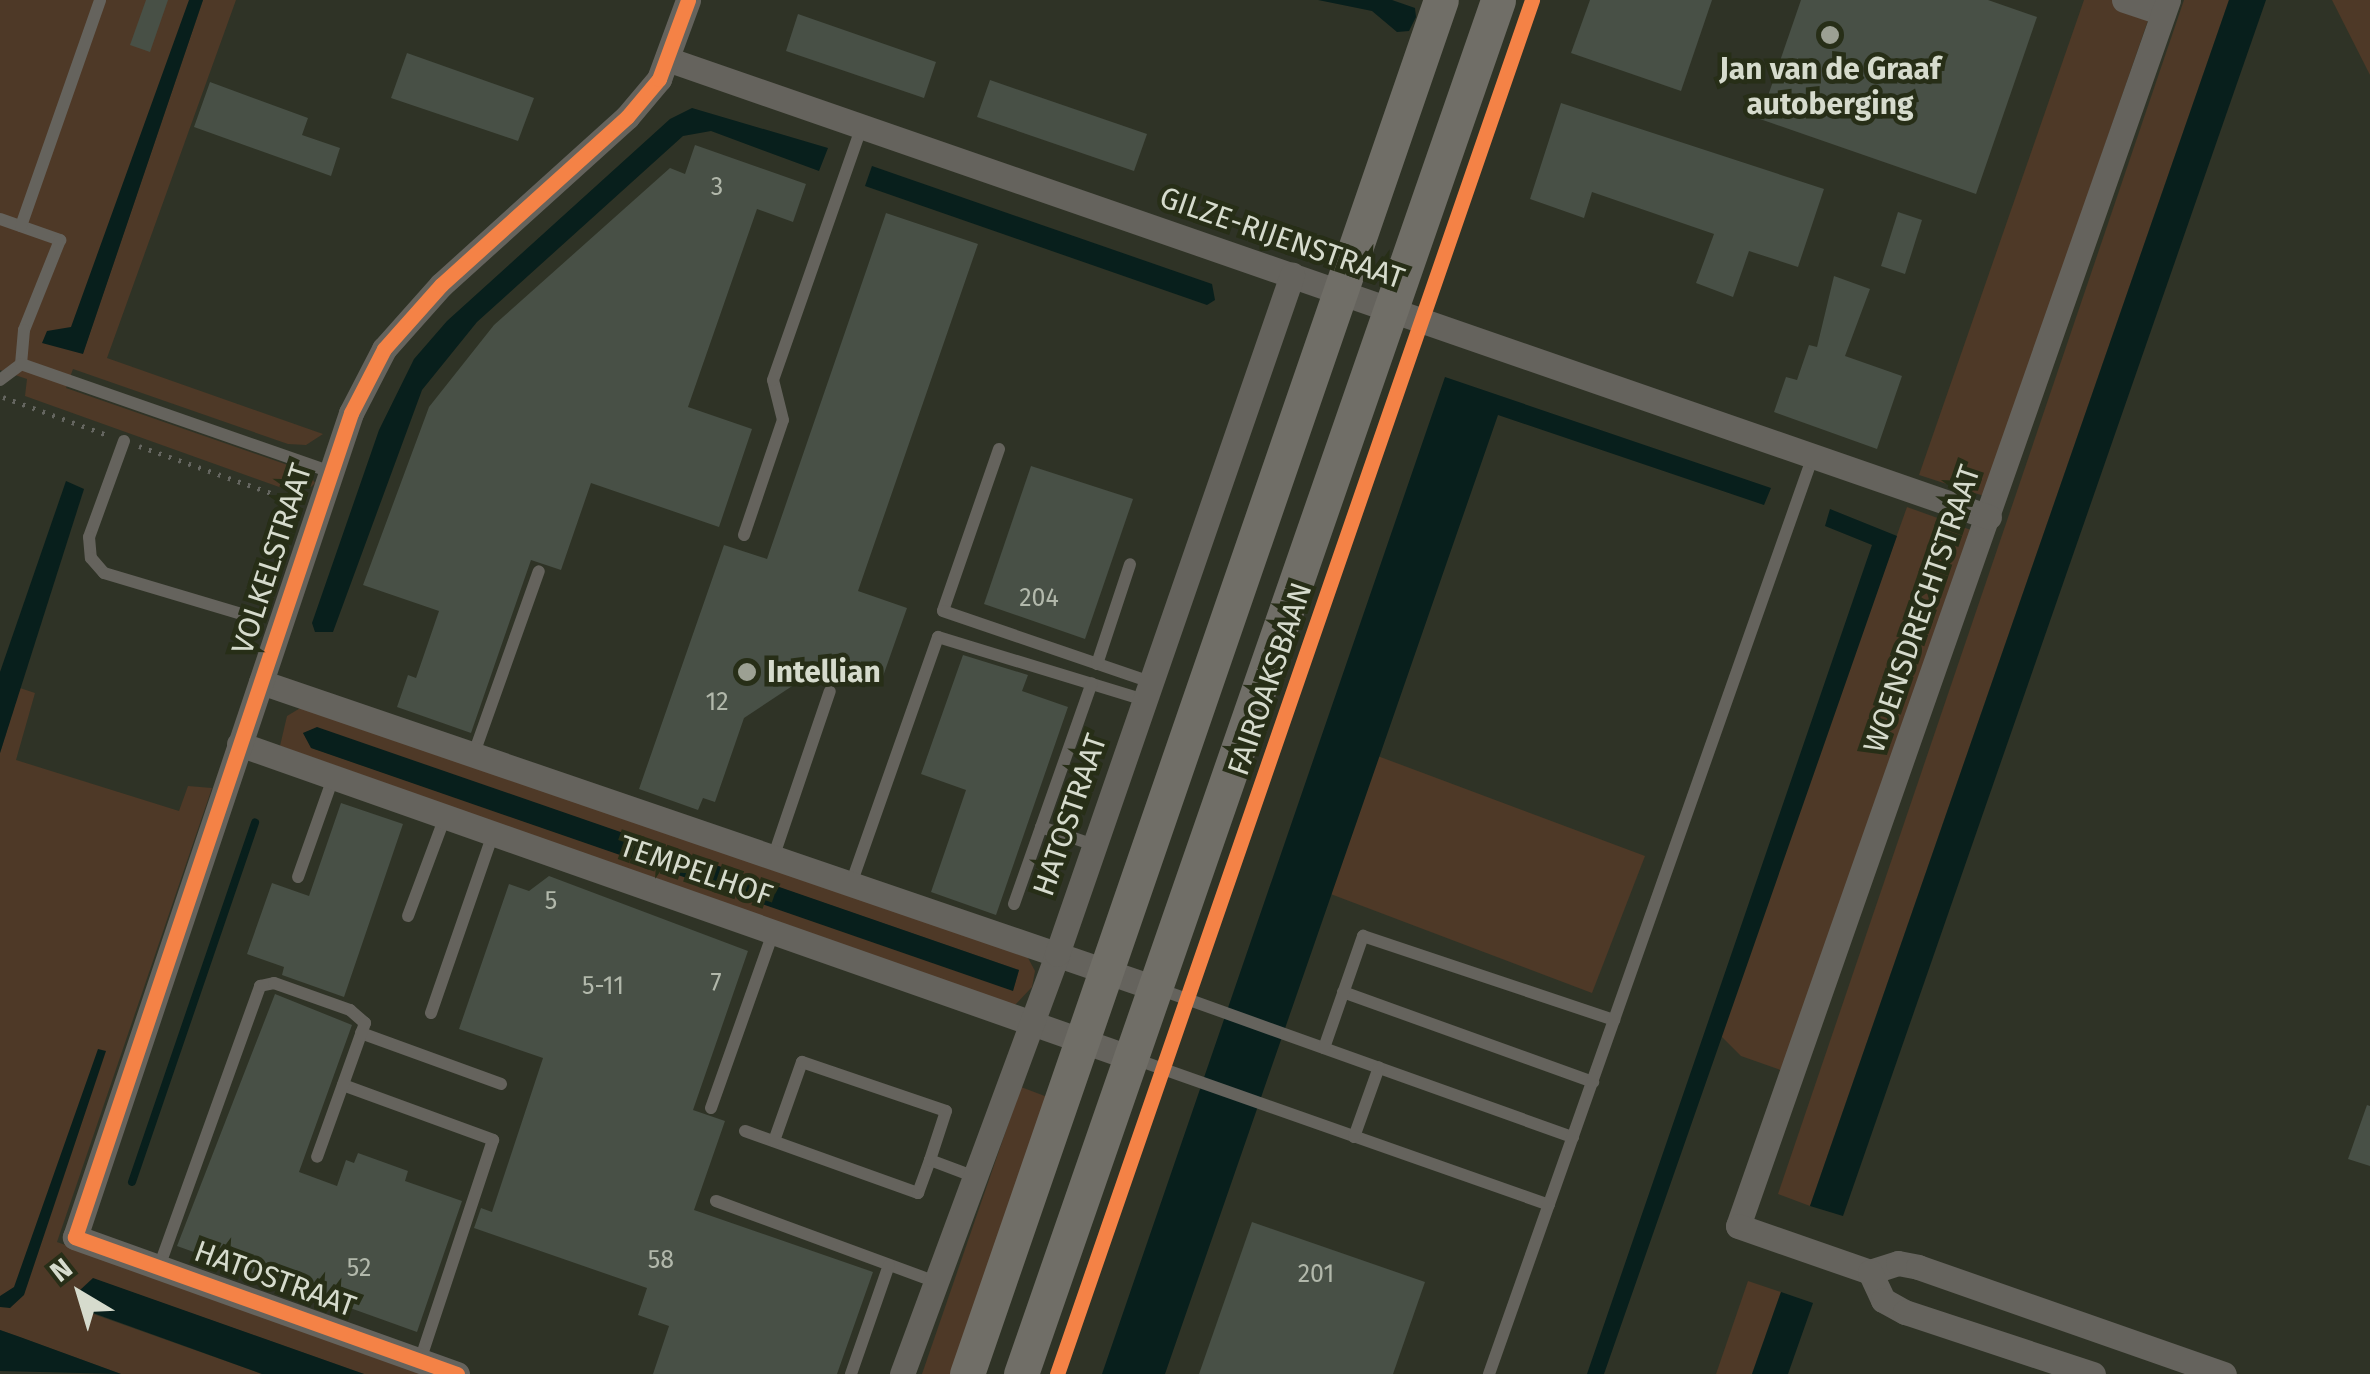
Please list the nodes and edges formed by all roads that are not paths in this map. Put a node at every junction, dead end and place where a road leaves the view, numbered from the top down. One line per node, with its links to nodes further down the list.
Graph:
1 (100, 0): 10 (lane)
2 (688, 0): 7 (street, VOLKELSTRAAT)
3 (1441, 0): 12 (main road, FAIROAKSBAAN)
4 (1498, 0): 13 (main road, FAIROAKSBAAN)
5 (2124, 0): 6 (street, WOENSDRECHTSTRAAT)
6 (2166, 6): 20 (street, WOENSDRECHTSTRAAT)
7 (668, 60): 8 (street, GILZE-RIJENSTRAAT); 19 (street, VOLKELSTRAAT)
8 (862, 126): 11 (street, GILZE-RIJENSTRAAT); 21 (lane)
9 (0, 219): 10 (lane)
10 (21, 226): 14 (lane)
11 (1292, 275): 12 (street, GILZE-RIJENSTRAAT); 29 (street, HATOSTRAAT)
12 (1340, 292): 13 (street, GILZE-RIJENSTRAAT); 44 (main road, FAIROAKSBAAN)
13 (1390, 310): 18 (street, GILZE-RIJENSTRAAT); 45 (main road, FAIROAKSBAAN)
14 (21, 364): 15 (lane); 19 (lane)
15 (0, 380)
16 (124, 440): 24 (lane)
17 (999, 449): 25 (lane)
18 (1813, 456): 20 (street, GILZE-RIJENSTRAAT); 48 (lane)
19 (329, 471): 26 (street, VOLKELSTRAAT)
20 (1989, 517): 71 (street, WOENSDRECHTSTRAAT)
21 (744, 535)
22 (1130, 564): 25 (lane)
23 (539, 571): 31 (lane)
24 (244, 616)
25 (1097, 664): 29 (lane)
26 (261, 682): 30 (street, VOLKELSTRAAT); 31 (street, TEMPELHOF)
27 (1092, 682): 29 (lane); 34 (lane); 39 (lane)
28 (830, 691): 37 (lane)
29 (1147, 691): 36 (street, HATOSTRAAT)
30 (239, 744): 32 (street, TEMPELHOF); 68 (street, VOLKELSTRAAT)
31 (474, 756): 37 (street, TEMPELHOF)
32 (333, 778): 33 (street, TEMPELHOF); 38 (lane)
33 (445, 817): 35 (street, TEMPELHOF); 41 (lane)
34 (1041, 827): 36 (lane); 40 (lane)
35 (493, 834): 42 (street, TEMPELHOF); 47 (lane)
36 (1094, 845): 43 (street, HATOSTRAAT)
37 (773, 858): 39 (street, TEMPELHOF)
38 (298, 877)
39 (851, 884): 43 (street, TEMPELHOF)
40 (1014, 904)
41 (408, 916)
42 (774, 932): 49 (street, TEMPELHOF); 58 (lane)
43 (1057, 954): 44 (street, TEMPELHOF); 49 (street, HATOSTRAAT)
44 (1106, 970): 45 (street, TEMPELHOF); 51 (main road, FAIROAKSBAAN)
45 (1156, 988): 52 (lane); 53 (main road, FAIROAKSBAAN)
46 (1343, 992): 48 (lane); 52 (lane); 55 (lane)
47 (431, 1013)
48 (1614, 1020): 55 (lane)
49 (1031, 1023): 51 (street, TEMPELHOF); 65 (street, HATOSTRAAT)
50 (361, 1033): 56 (lane); 57 (lane); 70 (lane)
51 (1082, 1041): 53 (street, TEMPELHOF); 78 (main road, FAIROAKSBAAN)
52 (1324, 1048): 54 (lane)
53 (1131, 1058): 60 (lane); 79 (main road, FAIROAKSBAAN)
54 (1378, 1067): 60 (lane); 61 (lane)
55 (1592, 1082): 61 (lane)
56 (501, 1084)
57 (342, 1085): 63 (lane); 74 (lane)
58 (711, 1108)
59 (745, 1131): 62 (lane)
60 (1354, 1137): 67 (lane)
61 (1573, 1138): 67 (lane)
62 (774, 1141): 64 (lane); 64 (lane)
63 (317, 1157)
64 (930, 1160): 65 (lane)
65 (974, 1176): 72 (street, HATOSTRAAT)
66 (716, 1201): 69 (lane)
67 (1549, 1205): 80 (lane)
68 (75, 1237): 70 (street, HATOSTRAAT)
69 (889, 1265): 72 (lane); 76 (lane)
70 (159, 1267): 74 (street, HATOSTRAAT)
71 (1870, 1272): 73 (street); 81 (street)
72 (936, 1282): 77 (street, HATOSTRAAT)
73 (2108, 1333): 81 (street); 82 (street)
74 (420, 1361): 75 (street, HATOSTRAAT)
75 (457, 1374)
76 (851, 1374)
77 (902, 1374)
78 (967, 1374)
79 (1021, 1374)
80 (1490, 1374)
81 (2093, 1374)
82 (2224, 1374)

